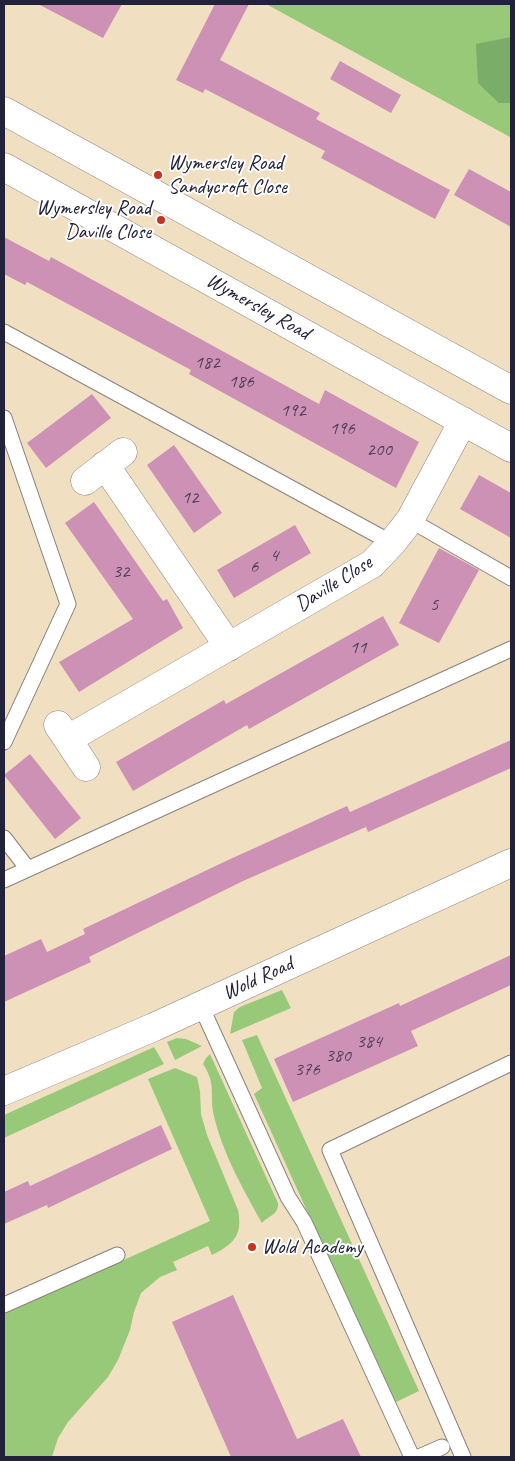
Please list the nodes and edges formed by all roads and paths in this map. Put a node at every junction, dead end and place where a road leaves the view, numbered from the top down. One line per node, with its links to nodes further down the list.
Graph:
1 (4, 111): 4 (street)
2 (4, 167): 6 (street, Wymersley Road)
3 (4, 332): 10 (lane)
4 (511, 390)
5 (4, 418): 14 (lane)
6 (463, 421): 7 (street, Wymersley Road); 9 (street, Daville Close)
7 (511, 448)
8 (104, 466): 12 (street)
9 (410, 520): 10 (street, Daville Close); 11 (lane)
10 (392, 544): 12 (street, Daville Close)
11 (511, 578)
12 (229, 647): 15 (street, Daville Close)
13 (511, 648): 18 (lane)
14 (4, 742)
15 (86, 767)
16 (4, 838): 18 (lane)
17 (511, 864): 20 (street, Wold Road)
18 (28, 869): 19 (lane)
19 (4, 880)
20 (201, 1006): 22 (street, Wold Road); 26 (lane)
21 (511, 1064): 28 (lane)
22 (4, 1091)
23 (116, 1255): 24 (lane)
24 (4, 1304)
25 (442, 1447): 27 (lane)
26 (412, 1457)
27 (419, 1457)
28 (463, 1457)

